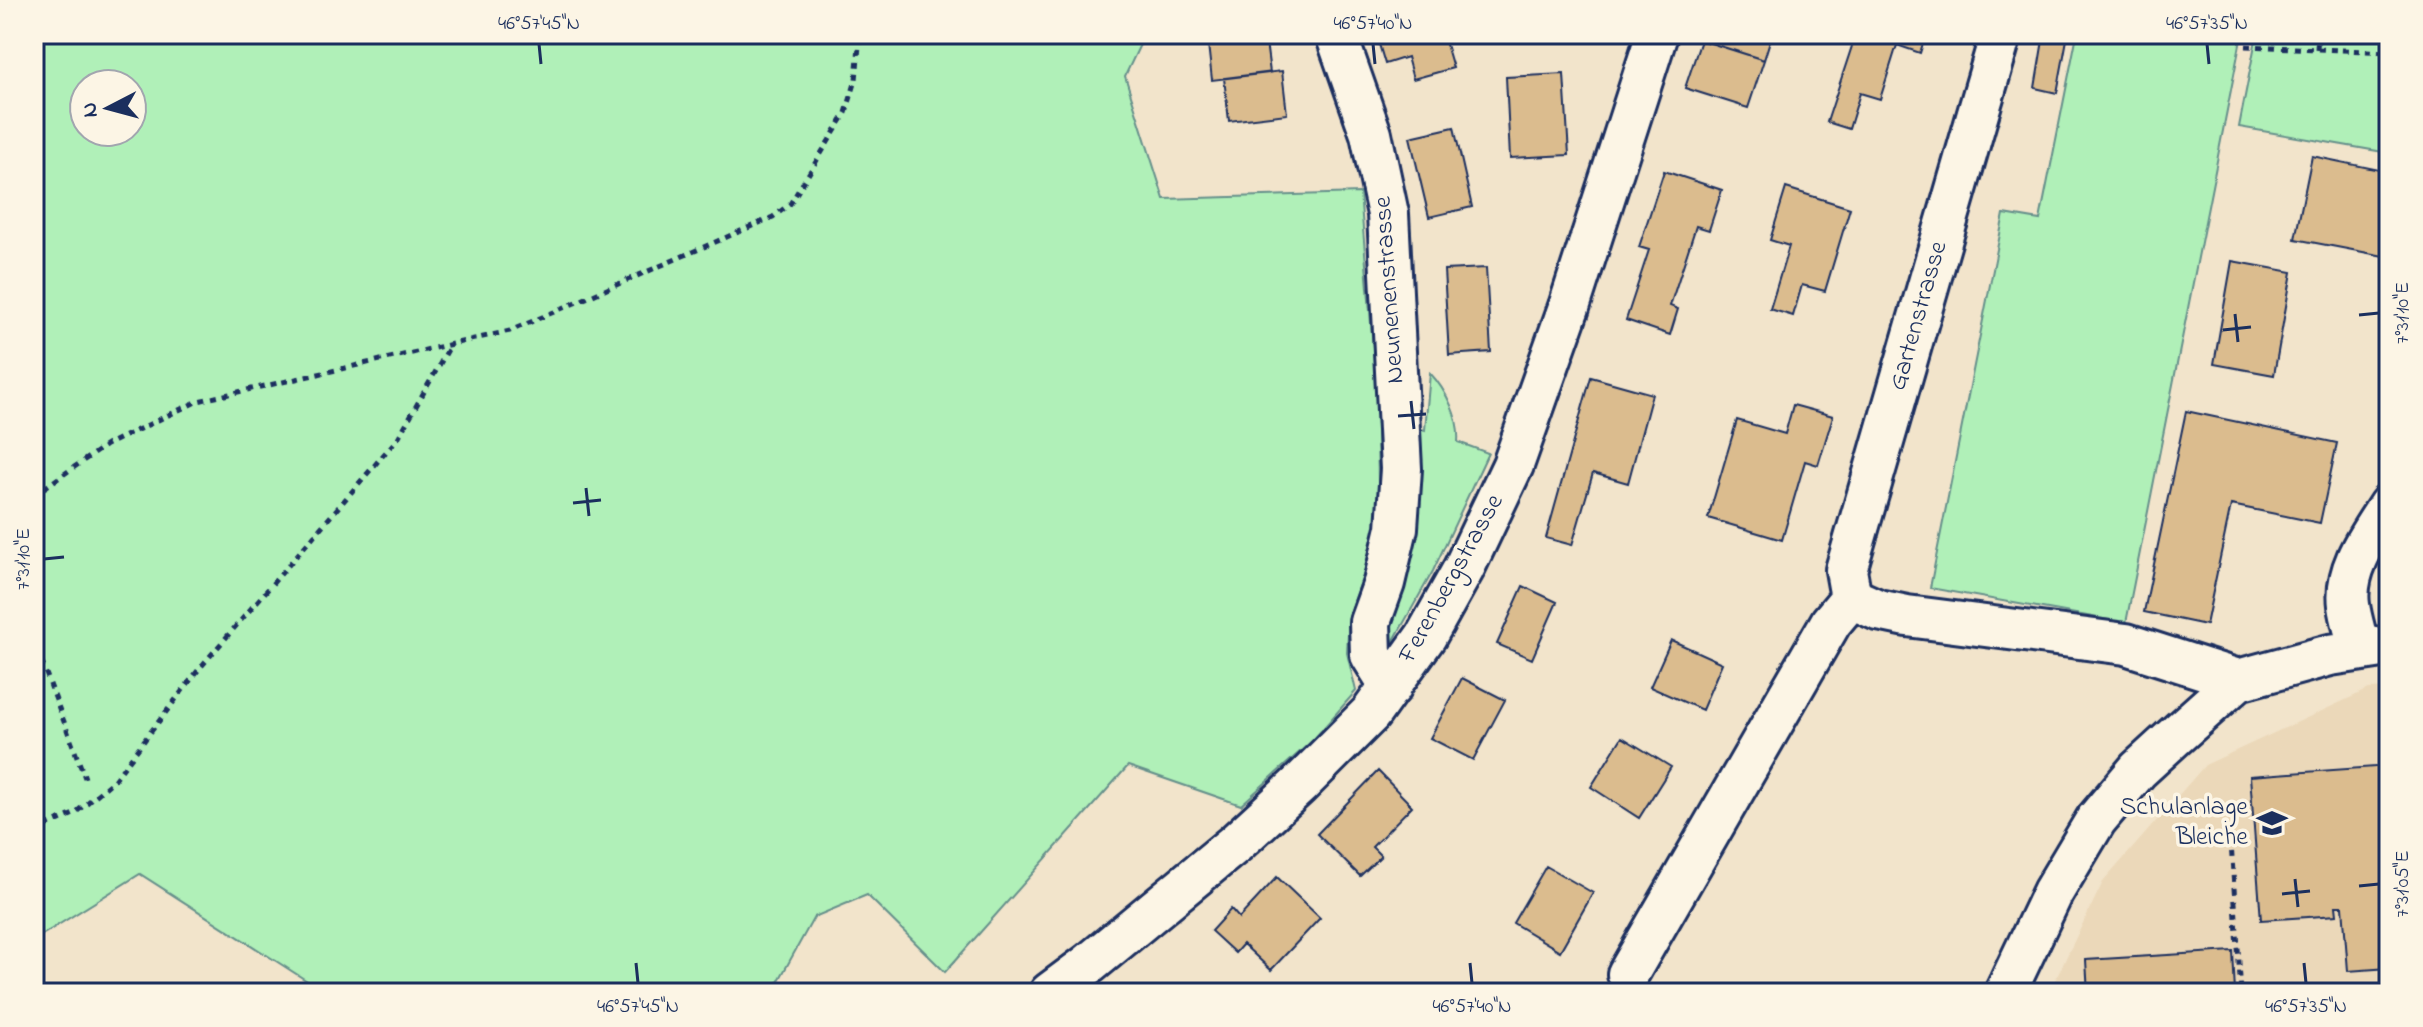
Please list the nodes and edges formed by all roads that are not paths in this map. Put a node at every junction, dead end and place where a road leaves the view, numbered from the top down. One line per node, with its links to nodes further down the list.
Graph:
1 (1336, 34): 8 (street, Neunenenstrasse)
2 (1657, 34): 8 (street, Ferenbergstrasse)
3 (2001, 34): 5 (street, Gartenstrasse)
4 (2389, 505): 6 (street)
5 (1851, 598): 7 (street); 9 (street)
6 (2374, 647): 7 (street)
7 (2238, 680): 11 (street)
8 (1391, 687): 10 (street, Ferenbergstrasse)
9 (1628, 974)
10 (1050, 993)
11 (2005, 993)

